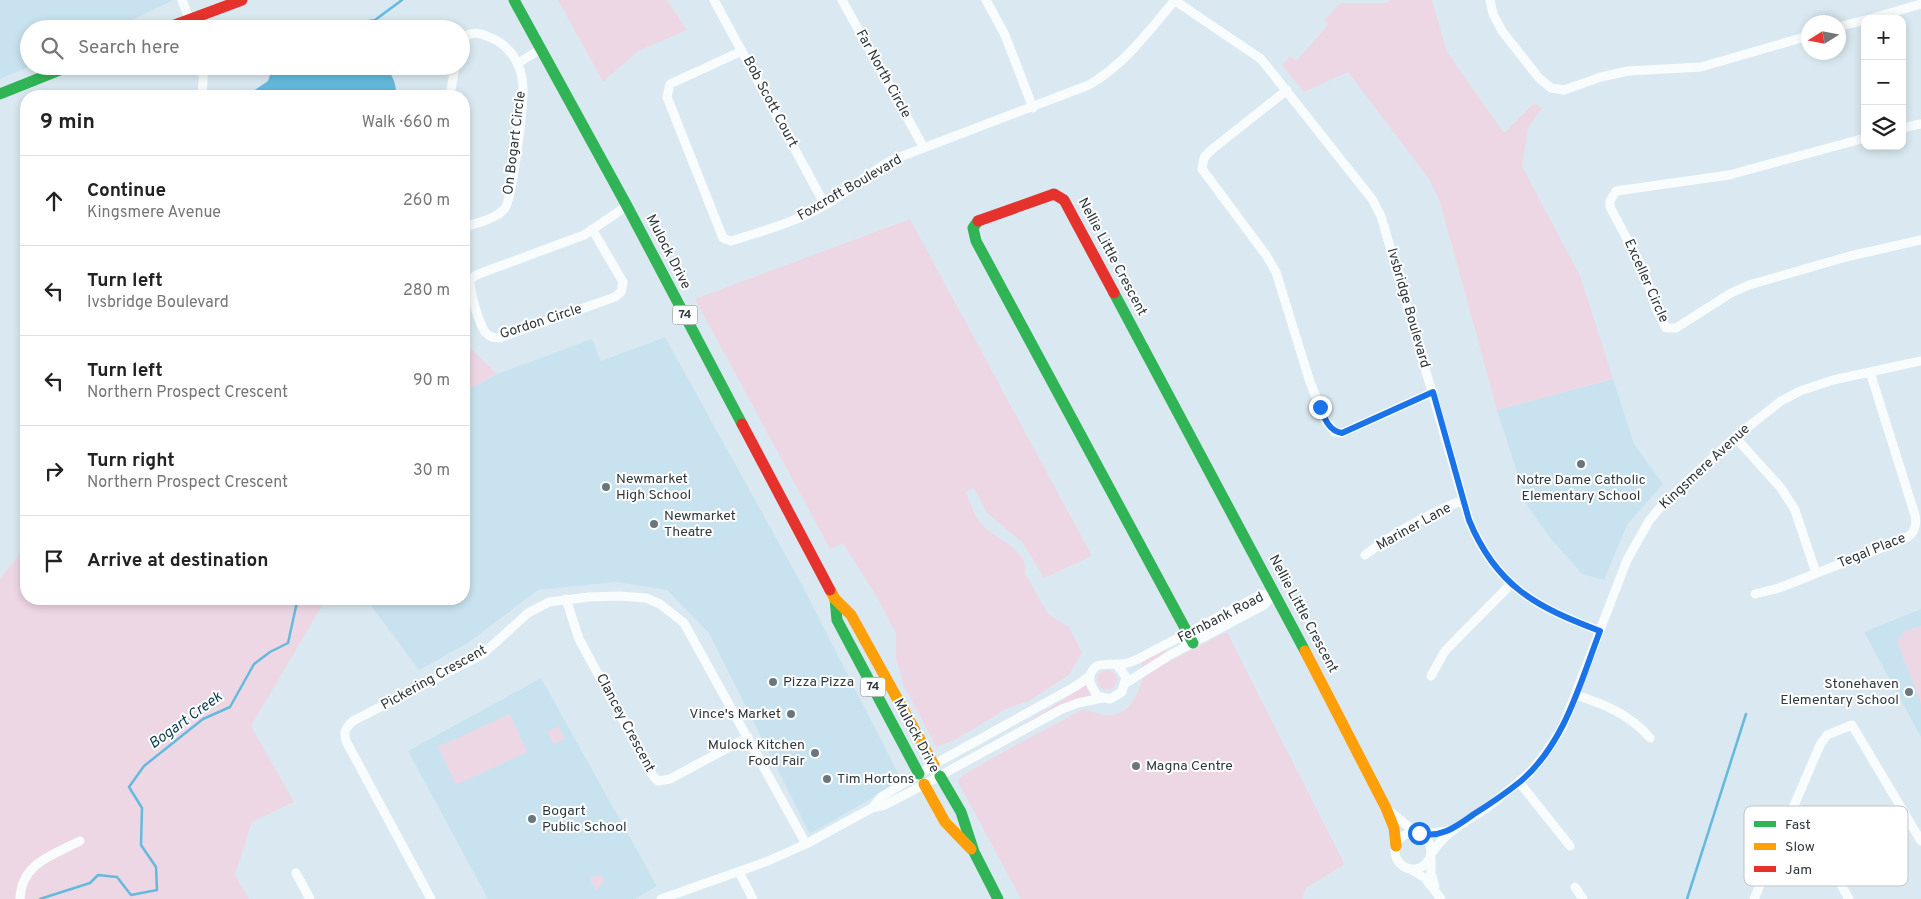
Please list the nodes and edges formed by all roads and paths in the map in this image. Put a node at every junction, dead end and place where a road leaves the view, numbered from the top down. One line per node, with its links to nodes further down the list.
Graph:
1 (182, 0): 11 (street)
2 (242, 0): 12 (main road)
3 (514, 0): 17 (main road, Mulock Drive / 74)
4 (714, 0): 18 (street, Bob Scott Court)
5 (842, 0): 31 (street, Far North Circle)
6 (986, 0): 27 (street)
7 (1175, 0): 25 (street, Ivsbridge Boulevard); 27 (street, Foxcroft Boulevard)
8 (1490, 0): 16 (street)
9 (1921, 4): 10 (street)
10 (1883, 15)
11 (190, 20)
12 (200, 20)
13 (1861, 21): 14 (street)
14 (1846, 26)
15 (470, 34): 19 (street, On Bogart Circle)
16 (1801, 38)
17 (541, 49): 19 (street); 33 (main road, Mulock Drive / 74)
18 (742, 51): 32 (street, Bob Scott Court); 32 (street, Foxcroft Boulevard)
19 (518, 63): 34 (street, On Bogart Circle)
20 (48, 75): 26 (main road)
21 (203, 75): 23 (street)
22 (454, 75): 24 (street)
23 (202, 90)
24 (451, 90)
25 (1287, 90): 39 (street, Ivsbridge Boulevard); 39 (street)
26 (0, 94)
27 (1033, 108): 31 (street, Foxcroft Boulevard)
28 (1921, 124): 29 (street)
29 (1906, 127)
30 (1861, 139): 36 (street, Exceller Circle)
31 (924, 148): 32 (street, Foxcroft Boulevard)
32 (825, 205)
33 (628, 206): 35 (street, Gordon Circle); 48 (main road, Mulock Drive / 74)
34 (470, 224)
35 (592, 230): 35 (street, Gordon Circle)
36 (1921, 240)
37 (1921, 361): 38 (street, Kingsmere Avenue)
38 (1870, 372): 40 (street, Kingsmere Avenue); 43 (street, Tegal Place)
39 (1433, 392): 41 (street, Ivsbridge Boulevard)
40 (1735, 437): 43 (street); 49 (street, Kingsmere Avenue)
41 (1463, 500): 42 (street, Mariner Lane); 44 (street, Ivsbridge Boulevard)
42 (1365, 555)
43 (1816, 573): 46 (street, Tegal Place)
44 (1511, 584): 49 (street, Ivsbridge Boulevard); 53 (street)
45 (1275, 593): 50 (street, Fernbank Road); 50 (main road, Nellie Little Crescent); 65 (main road, Nellie Little Crescent)
46 (1755, 594)
47 (566, 599): 57 (street, Pickering Crescent); 57 (street, Clancey Crescent); 85 (street, Pickering Crescent)
48 (835, 599): 59 (main road, Mulock Drive / 74); 61 (main road, Mulock Drive / 74)
49 (1600, 631): 55 (street, Kingsmere Avenue)
50 (1191, 638): 51 (street, Fernbank Road); 54 (street, Fernbank Road)
51 (1116, 664): 52 (street); 54 (street)
52 (1090, 676): 56 (street); 59 (street)
53 (1431, 676)
54 (1126, 683): 56 (street)
55 (1576, 694): 58 (street); 62 (street, Kingsmere Avenue)
56 (1102, 698): 60 (street)
57 (748, 737): 71 (street, Pickering Crescent)
58 (1650, 738)
59 (934, 765): 60 (main road, Mulock Drive / 74); 61 (street)
60 (940, 776): 61 (street); 74 (main road, Mulock Drive / 74)
61 (921, 779): 71 (street); 74 (main road, Mulock Drive / 74)
62 (1519, 782): 67 (street, Kingsmere Avenue); 73 (street)
63 (1793, 806): 64 (street)
64 (1900, 806)
65 (1386, 808): 68 (street, Nellie Little Crescent); 72 (main road, Nellie Little Crescent)
66 (1908, 819): 69 (street)
67 (1449, 831): 68 (street, Kingsmere Avenue); 75 (street, Kingsmere Avenue)
68 (1418, 833): 72 (street); 75 (street)
69 (1921, 841)
70 (80, 842): 83 (street)
71 (806, 844): 77 (street)
72 (1396, 846): 76 (street)
73 (1570, 846)
74 (974, 852): 88 (main road, Mulock Drive / 74)
75 (1431, 855): 76 (street); 82 (street)
76 (1410, 869): 82 (street)
77 (738, 872): 86 (street); 87 (street)
78 (296, 873): 84 (street)
79 (1759, 886): 90 (street)
80 (1842, 886): 91 (street)
81 (1574, 887): 89 (street)
82 (1439, 895)
83 (20, 899)
84 (310, 899)
85 (431, 899)
86 (661, 899)
87 (753, 899)
88 (998, 899)
89 (1583, 899)
90 (1754, 899)
91 (1849, 899)

